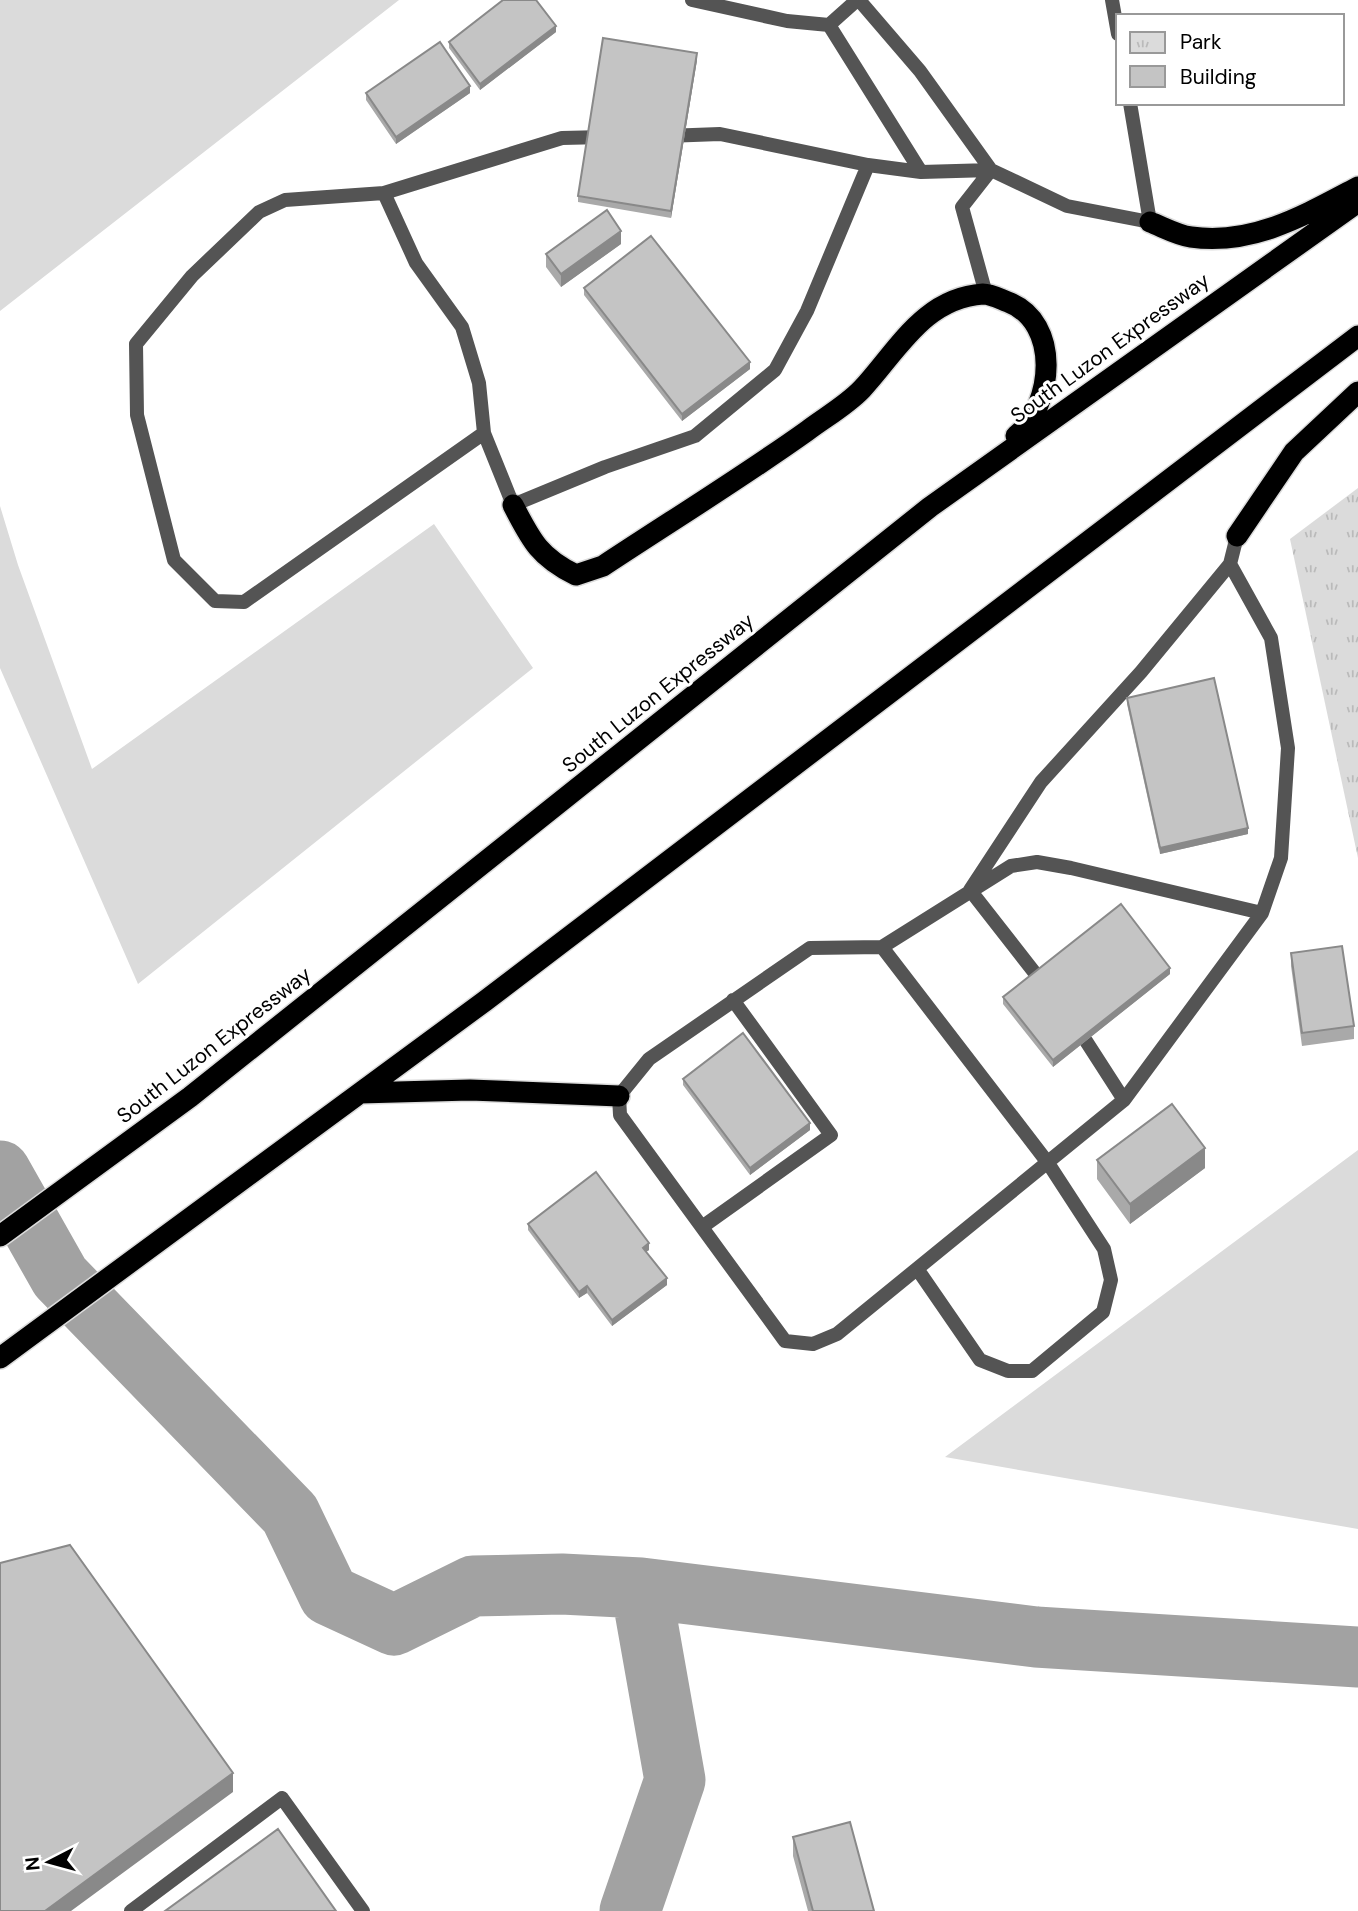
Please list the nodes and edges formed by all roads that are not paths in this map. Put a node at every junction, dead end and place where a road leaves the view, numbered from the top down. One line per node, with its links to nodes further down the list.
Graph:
1 (692, 0): 5 (lane)
2 (858, 0): 5 (lane); 10 (lane)
3 (1112, 0): 4 (lane)
4 (1116, 23)
5 (829, 25): 11 (lane)
6 (1130, 105): 15 (lane)
7 (654, 136): 9 (lane)
8 (615, 137): 13 (lane)
9 (868, 165): 11 (lane); 20 (lane)
10 (991, 170): 11 (lane); 15 (lane); 16 (lane)
11 (921, 172)
12 (1358, 187): 15 (highway)
13 (384, 192): 19 (lane); 19 (lane)
14 (1358, 202): 21 (highway, South Luzon Expressway)
15 (1150, 222)
16 (986, 294): 20 (highway); 21 (highway)
17 (1358, 336): 30 (highway)
18 (1358, 392): 22 (highway)
19 (484, 433): 20 (lane)
20 (513, 505)
21 (930, 507): 35 (highway, South Luzon Expressway)
22 (1237, 536): 23 (lane)
23 (1230, 564): 24 (lane); 25 (lane)
24 (970, 890): 25 (lane); 26 (lane); 27 (lane)
25 (1262, 913): 32 (lane)
26 (882, 947): 28 (lane); 33 (lane)
27 (1038, 977)
28 (733, 1000): 31 (lane); 34 (lane)
29 (1086, 1041): 32 (lane)
30 (360, 1093): 31 (highway); 37 (highway)
31 (619, 1096): 34 (lane)
32 (1124, 1100): 33 (lane)
33 (1048, 1163): 36 (lane); 36 (lane)
34 (702, 1227): 36 (lane)
35 (0, 1236)
36 (918, 1270)
37 (0, 1358)
38 (131, 1911): 39 (lane)
39 (363, 1911)

